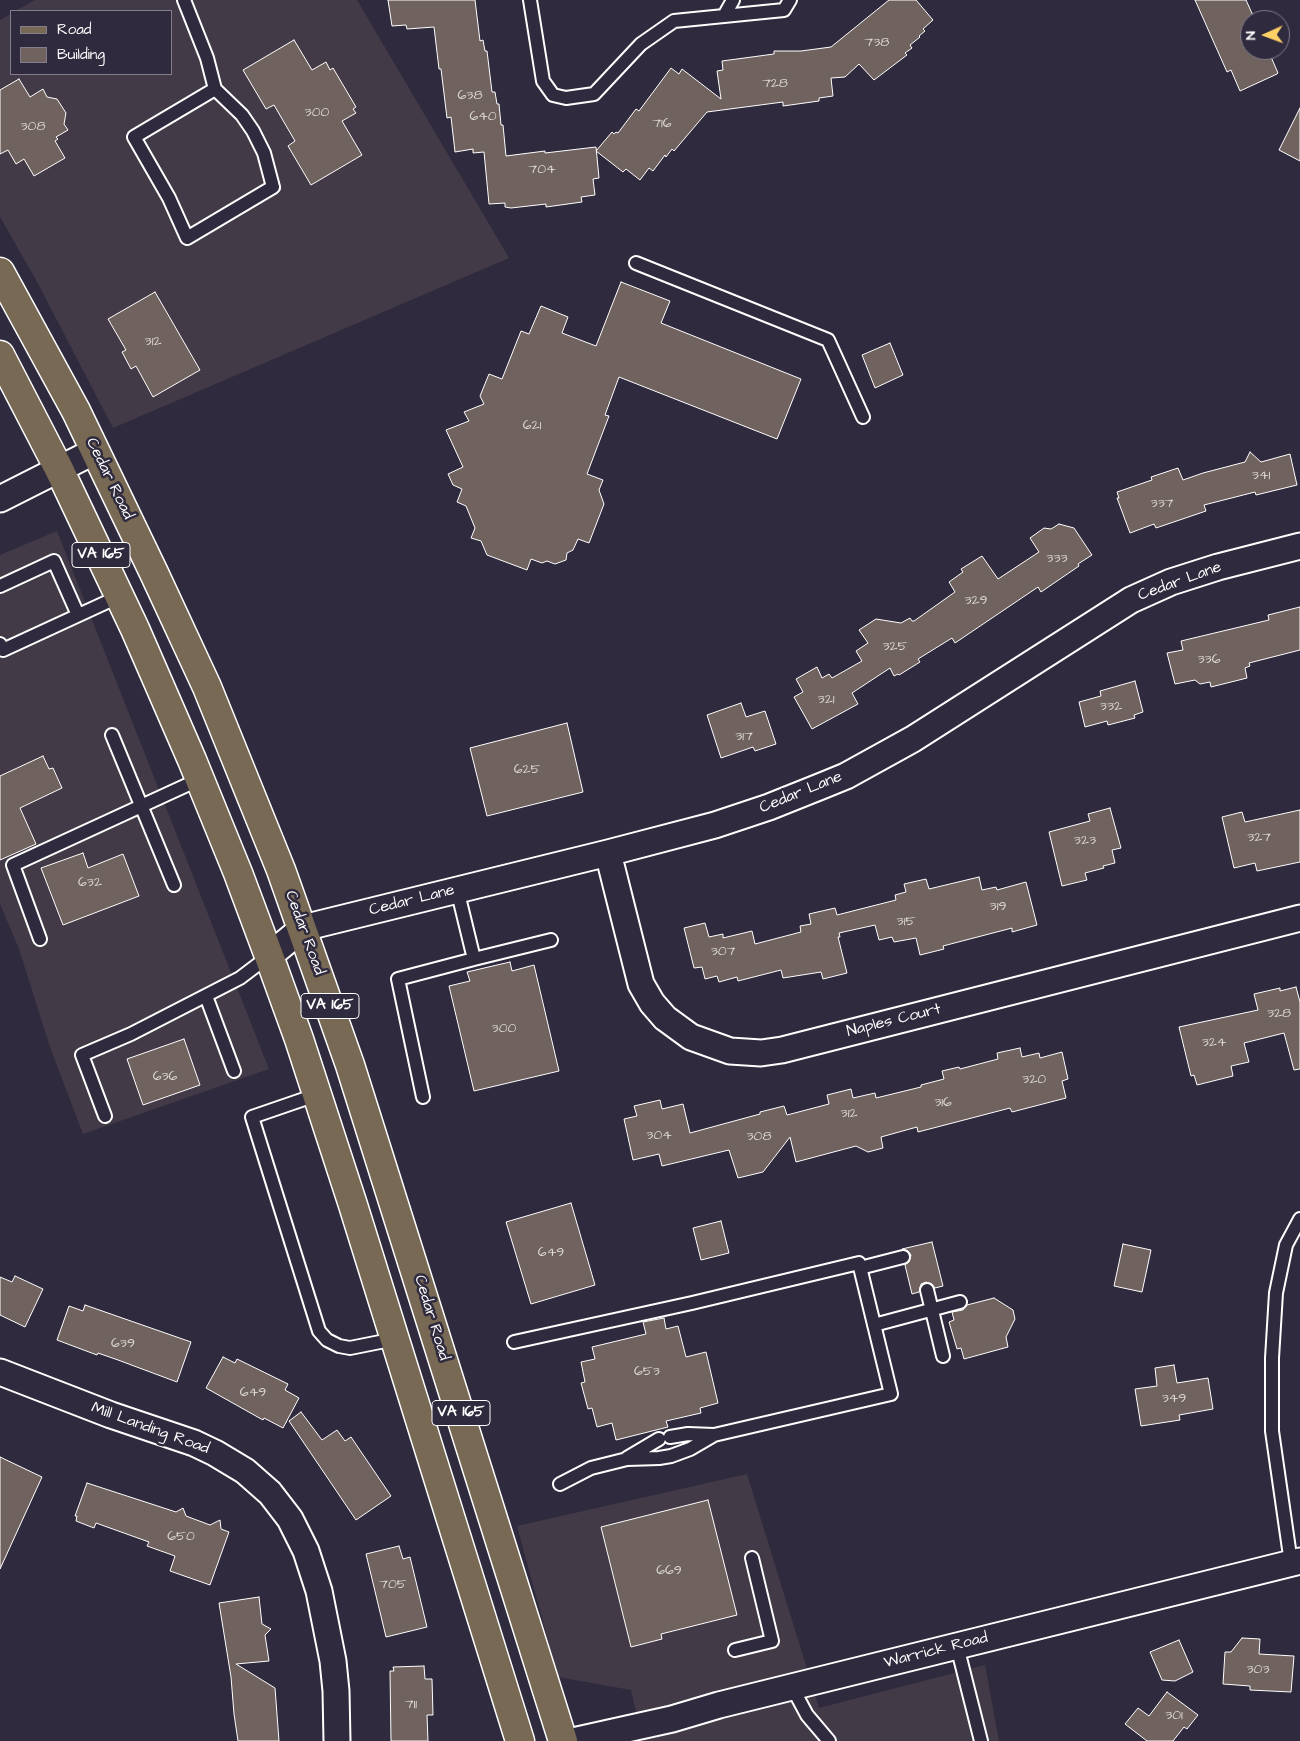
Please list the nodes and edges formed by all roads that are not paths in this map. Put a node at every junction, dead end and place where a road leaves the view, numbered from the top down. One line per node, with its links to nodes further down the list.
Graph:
1 (184, 0): 6 (lane)
2 (530, 0): 5 (lane)
3 (733, 0): 5 (lane)
4 (790, 0): 5 (lane)
5 (724, 16)
6 (215, 89): 6 (lane)
7 (636, 264): 10 (lane)
8 (0, 272): 11 (main road, Cedar Road / VA 165)
9 (0, 355): 12 (main road, VA 165)
10 (863, 418)
11 (95, 451): 12 (street); 26 (main road, Cedar Road / VA 165)
12 (59, 469): 13 (street); 16 (main road, VA 165)
13 (0, 499)
14 (1300, 546): 22 (street, Cedar Lane)
15 (0, 586): 17 (lane)
16 (120, 596): 17 (lane); 20 (main road, VA 165)
17 (78, 615): 18 (lane)
18 (0, 644)
19 (112, 735): 21 (lane)
20 (200, 779): 21 (lane); 29 (main road, VA 165)
21 (141, 806): 23 (lane); 27 (lane)
22 (608, 853): 24 (street, Cedar Lane); 25 (street, Naples Court)
23 (174, 885)
24 (457, 889): 26 (street, Cedar Lane); 30 (lane)
25 (1300, 918)
26 (303, 928): 29 (street, Cedar Lane); 57 (main road, Cedar Road / VA 165)
27 (40, 939)
28 (551, 940): 30 (lane)
29 (269, 956): 31 (lane); 33 (main road, VA 165)
30 (474, 959): 34 (lane)
31 (206, 996): 32 (lane); 35 (lane)
32 (234, 1071)
33 (316, 1094): 43 (main road, VA 165); 43 (lane)
34 (423, 1097)
35 (105, 1116)
36 (1300, 1219): 51 (lane)
37 (903, 1257): 38 (lane)
38 (860, 1268): 42 (lane); 44 (lane)
39 (927, 1290): 41 (lane)
40 (960, 1302): 41 (lane)
41 (932, 1309): 42 (lane); 45 (lane)
42 (874, 1324): 47 (lane)
43 (394, 1338): 56 (main road, VA 165)
44 (514, 1342)
45 (943, 1356)
46 (0, 1372): 55 (street, Mill Landing Road)
47 (714, 1435): 48 (lane); 48 (lane)
48 (627, 1459): 49 (lane)
49 (560, 1484)
50 (752, 1558): 53 (lane)
51 (1295, 1562): 52 (street, Warrick Road)
52 (957, 1646): 54 (street, Warrick Road); 60 (lane)
53 (735, 1650)
54 (792, 1687): 58 (street, Warrick Road); 59 (lane)
55 (337, 1741)
56 (520, 1741)
57 (563, 1741)
58 (573, 1741)
59 (829, 1741)
60 (981, 1741)

